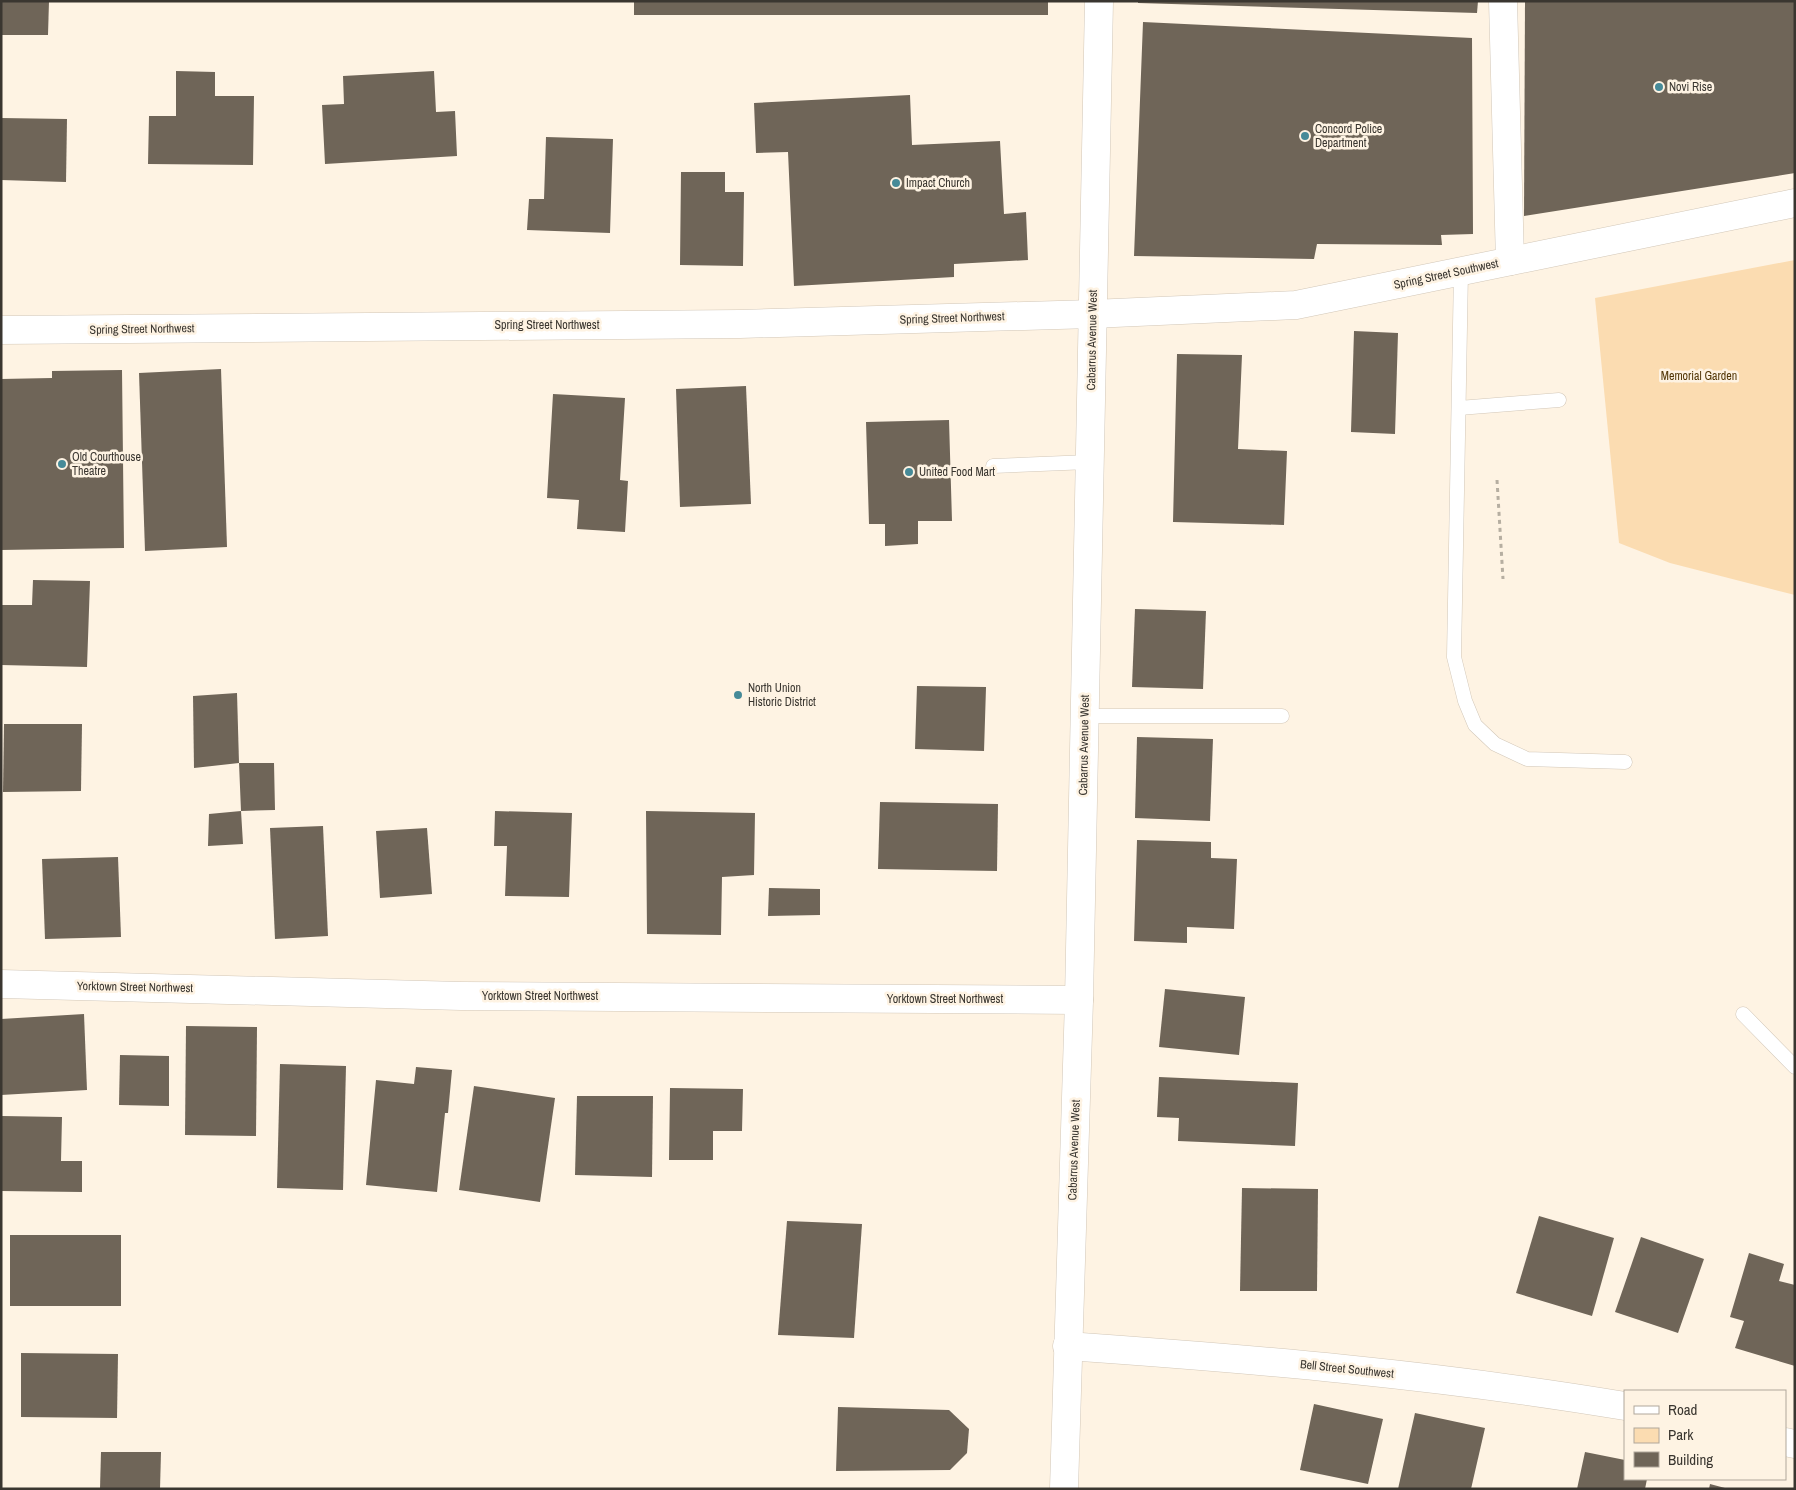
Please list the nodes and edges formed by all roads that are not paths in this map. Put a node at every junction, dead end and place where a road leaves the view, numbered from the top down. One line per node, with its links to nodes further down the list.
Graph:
1 (1099, 1): 6 (street, Cabarrus Avenue West)
2 (1503, 1): 4 (street)
3 (1795, 203): 4 (street, Spring Street Southwest)
4 (1510, 261): 5 (street, Spring Street Southwest)
5 (1462, 271): 6 (street, Spring Street Southwest); 9 (lane)
6 (1092, 314): 7 (street, Spring Street Northwest); 10 (street, Cabarrus Avenue West)
7 (1, 330)
8 (1559, 400): 9 (lane)
9 (1459, 408): 14 (lane)
10 (1089, 462): 11 (lane); 12 (street, Cabarrus Avenue West)
11 (993, 466)
12 (1084, 716): 13 (lane); 16 (street, Cabarrus Avenue West)
13 (1282, 716)
14 (1625, 762)
15 (1, 984): 16 (street, Yorktown Street Northwest)
16 (1079, 1000): 19 (street, Cabarrus Avenue West)
17 (1743, 1014): 18 (lane)
18 (1795, 1067)
19 (1067, 1346): 20 (street, Bell Street Southwest); 21 (street, Cabarrus Avenue West)
20 (1624, 1406)
21 (1064, 1489)

